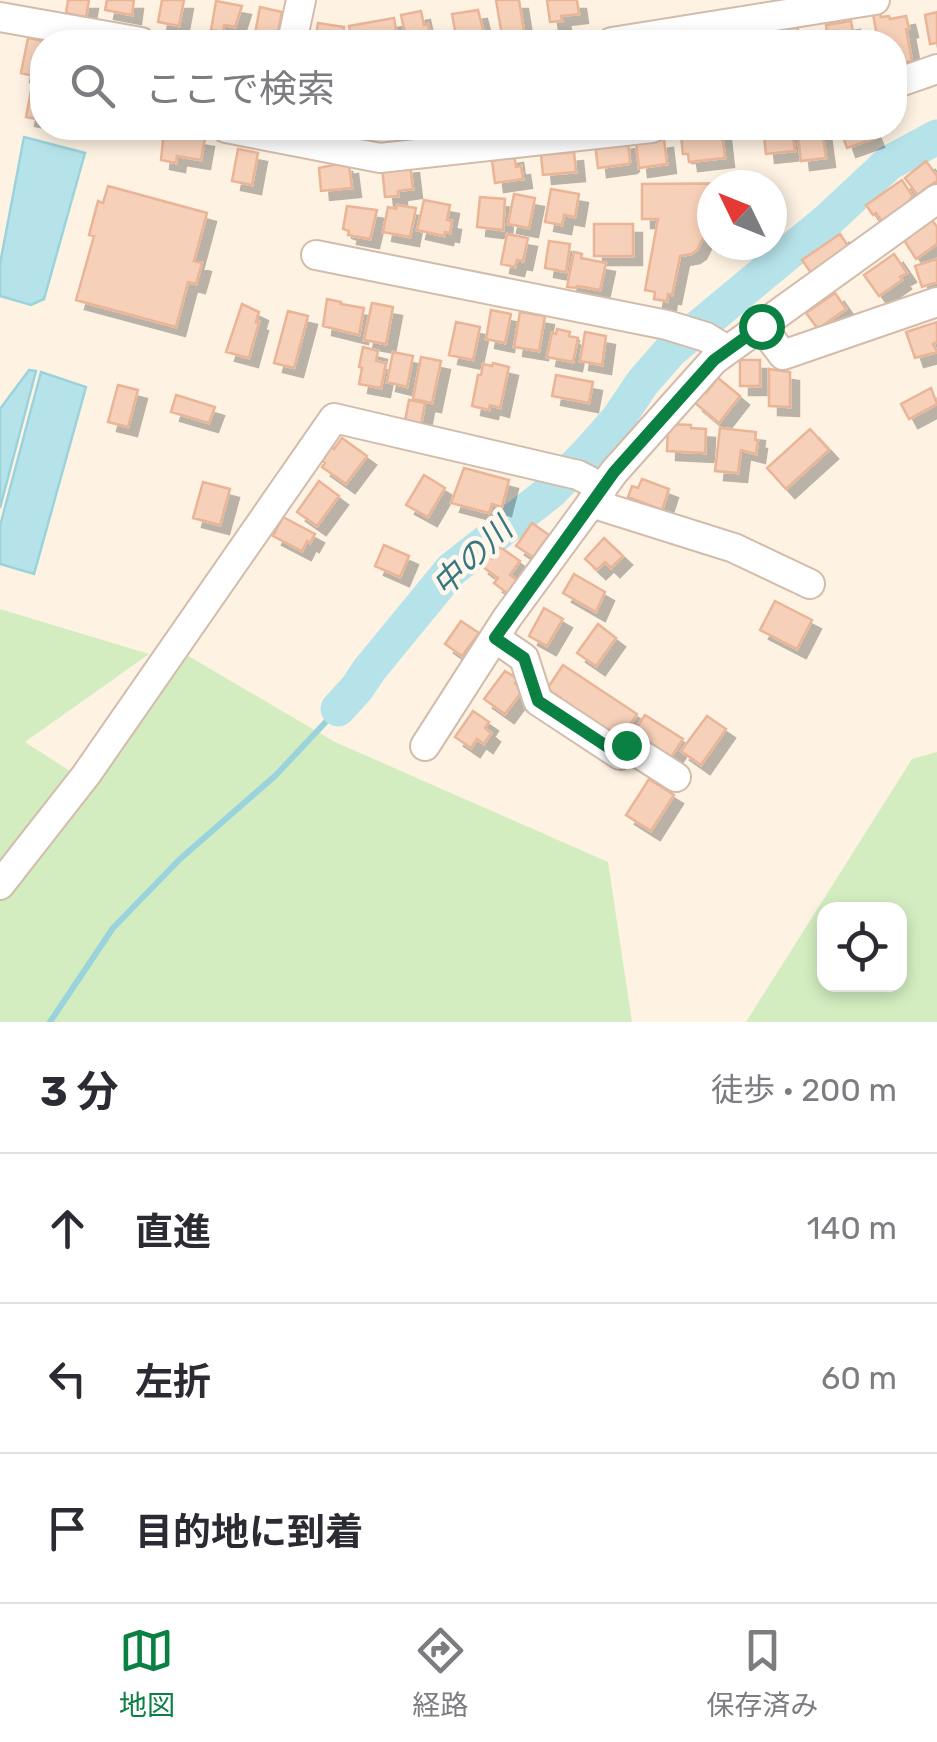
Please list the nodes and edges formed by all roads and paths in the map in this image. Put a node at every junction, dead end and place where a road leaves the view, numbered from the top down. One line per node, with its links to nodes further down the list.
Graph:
1 (302, 0): 5 (street)
2 (875, 0): 6 (street)
3 (0, 16): 4 (street)
4 (76, 30)
5 (295, 30)
6 (687, 30)
7 (937, 69): 8 (street)
8 (907, 79)
9 (288, 140): 10 (street)
10 (498, 140)
11 (937, 198): 14 (street)
12 (316, 255): 15 (street)
13 (937, 302): 14 (street)
14 (761, 326): 15 (street)
15 (717, 343): 16 (street)
16 (591, 488): 17 (street); 18 (street); 21 (street)
17 (810, 584)
18 (495, 638): 19 (street); 20 (street)
19 (426, 746)
20 (676, 776)
21 (0, 885)

